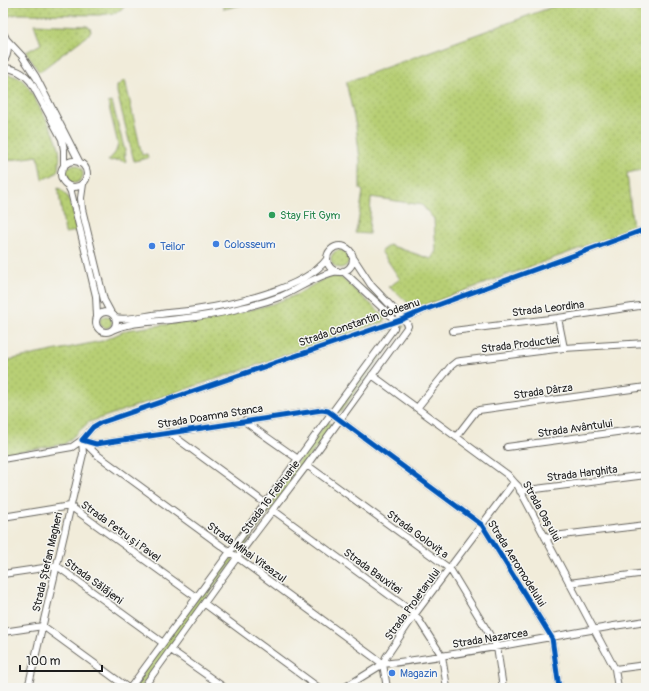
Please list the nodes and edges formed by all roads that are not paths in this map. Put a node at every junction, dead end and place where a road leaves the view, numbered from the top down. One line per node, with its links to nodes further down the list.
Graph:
1 (3, 33): 2 (street)
2 (7, 40): 3 (street); 5 (street)
3 (3, 62)
4 (3, 68): 6 (street)
5 (80, 163): 6 (street); 7 (street)
6 (64, 167): 8 (street)
7 (83, 184): 8 (street); 14 (street)
8 (68, 186): 15 (street)
9 (646, 229): 17 (street, Strada Constantin Godeanu)
10 (352, 256): 11 (street); 12 (street); 17 (street)
11 (327, 259): 12 (street); 14 (street)
12 (340, 271): 18 (street); 19 (street)
13 (646, 305): 16 (street, Strada Leordina)
14 (113, 315): 15 (street); 19 (street)
15 (97, 316): 19 (street)
16 (558, 318): 20 (street, Strada Leordina); 22 (street)
17 (403, 319): 18 (street, Strada Constantin Godeanu); 23 (street, Strada 16 Februarie)
18 (395, 321): 26 (street, Strada 16 Februarie); 32 (street, Strada Constantin Godeanu)
19 (112, 330)
20 (453, 330)
21 (646, 343): 22 (street, Strada Productiei)
22 (564, 348): 25 (street, Strada Productiei)
23 (372, 375): 25 (street, Strada Oașului); 27 (street, Strada 16 Februarie)
24 (646, 387): 31 (street, Strada Dârza)
25 (417, 408): 31 (street, Strada Oașului)
26 (331, 413): 27 (street); 28 (street, Strada Doamna Stanca); 35 (street, Strada 16 Februarie)
27 (339, 419): 36 (street, Strada 16 Februarie); 45 (street, Strada Aeromodelului)
28 (244, 421): 30 (street, Strada Doamna Stanca); 35 (street)
29 (646, 428): 33 (street, Strada Avântului)
30 (168, 432): 32 (street, Strada Doamna Stanca); 40 (street)
31 (456, 438): 38 (street, Strada Oașului)
32 (82, 440): 34 (street, Strada Constantin Godeanu); 41 (street, Strada Ștefan Magheri); 47 (street, Strada Mihai Viteazul)
33 (508, 447)
34 (3, 459)
35 (298, 459): 40 (street, Strada 16 Februarie)
36 (307, 465): 42 (street, Strada 16 Februarie); 50 (street, Strada Golovița)
37 (646, 475): 39 (street, Strada Harghita)
38 (514, 482): 39 (street, Strada Oașului); 45 (street, Strada Proletarului)
39 (520, 491): 46 (street, Strada Oașului)
40 (265, 504): 47 (street, Strada 16 Februarie)
41 (70, 506): 43 (street, Strada Petru și Pavel); 49 (street, Strada Ștefan Magheri); 54 (street, Strada Petru și Pavel)
42 (273, 510): 48 (street, Strada 16 Februarie); 56 (street, Strada Bauxitei)
43 (3, 517)
44 (646, 524): 46 (street)
45 (482, 525): 50 (street, Strada Proletarului); 61 (street, Strada Aeromodelului)
46 (545, 537): 53 (street, Strada Oașului)
47 (230, 552): 48 (street, Strada Mihai Viteazul); 54 (street, Strada 16 Februarie)
48 (238, 558): 55 (street, Strada 16 Februarie); 66 (street, Strada Mihai Viteazul)
49 (57, 566): 51 (street, Strada Sălăjeni); 58 (street, Strada Ștefan Magheri); 62 (street, Strada Sălăjeni)
50 (450, 569): 56 (street, Strada Proletarului); 63 (street, Strada Golovița)
51 (3, 574)
52 (646, 574): 53 (street)
53 (569, 583): 59 (street, Strada Oașului)
54 (196, 597): 62 (street, Strada 16 Februarie)
55 (205, 604): 64 (street, Strada 16 Februarie); 73 (street)
56 (415, 614): 65 (street, Strada Bauxitei); 66 (street, Strada Proletarului)
57 (646, 621): 59 (street, Strada Nazarcea)
58 (42, 626): 60 (street); 69 (street, Strada Ștefan Magheri); 70 (street)
59 (594, 629): 61 (street, Strada Nazarcea); 68 (street, Strada Oașului)
60 (3, 632)
61 (552, 638): 63 (street, Strada Nazarcea); 78 (street, Strada Aeromodelului)
62 (163, 643): 70 (street, Strada 16 Februarie)
63 (497, 647): 65 (street, Strada Nazarcea); 77 (street, Strada Golovița)
64 (171, 650): 71 (street, Strada 16 Februarie); 72 (street)
65 (442, 656): 66 (street, Strada Nazarcea); 76 (street, Strada Bauxitei)
66 (383, 664): 74 (street, Strada Proletarului); 75 (street)
67 (646, 665): 68 (street)
68 (615, 669): 79 (street, Strada Oașului)
69 (28, 688)
70 (129, 688)
71 (143, 688)
72 (225, 688)
73 (318, 688)
74 (344, 688)
75 (387, 688)
76 (446, 688)
77 (504, 688)
78 (559, 688)
79 (618, 688)

